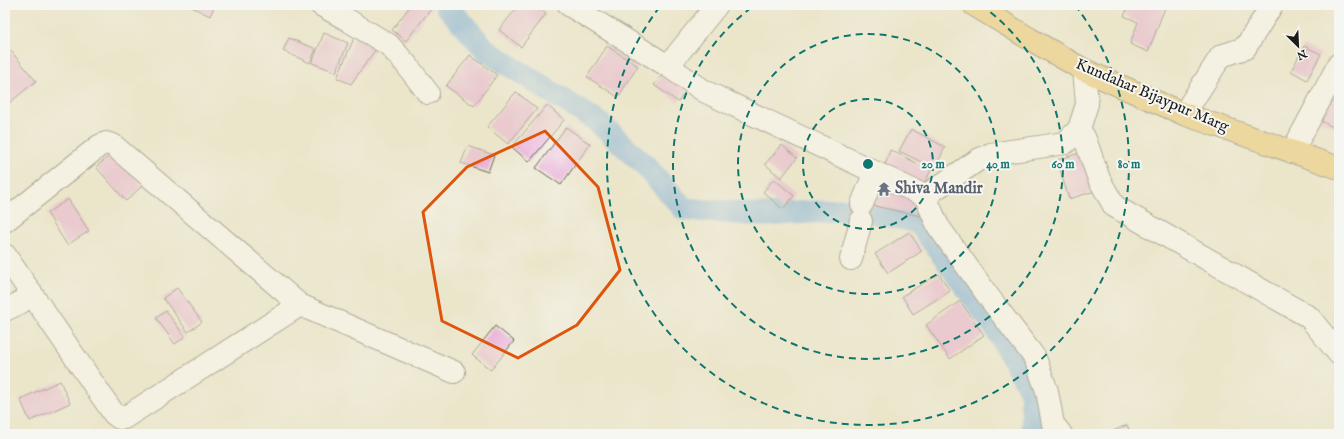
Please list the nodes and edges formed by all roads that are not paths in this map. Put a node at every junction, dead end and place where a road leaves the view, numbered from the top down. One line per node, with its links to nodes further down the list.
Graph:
1 (321, 5): 9 (street)
2 (569, 5): 7 (street)
3 (717, 5): 7 (street)
4 (974, 5): 8 (main road, Kundahar Bijaypur Marg)
5 (1272, 5): 10 (street)
6 (1339, 64): 12 (street)
7 (668, 66): 14 (street)
8 (1084, 70): 10 (main road, Kundahar Bijaypur Marg); 11 (street)
9 (428, 94)
10 (1184, 114): 12 (main road, Kundahar Bijaypur Marg)
11 (1079, 129): 15 (street); 22 (street)
12 (1292, 152): 13 (main road, Kundahar Bijaypur Marg)
13 (1339, 168)
14 (875, 172): 15 (street); 18 (street)
15 (925, 196): 24 (street)
16 (5, 221): 20 (street)
17 (5, 255): 19 (street)
18 (850, 259)
19 (32, 292): 20 (street); 21 (street)
20 (300, 305): 23 (street)
21 (5, 310)
22 (1339, 354)
23 (454, 372)
24 (1061, 434)

